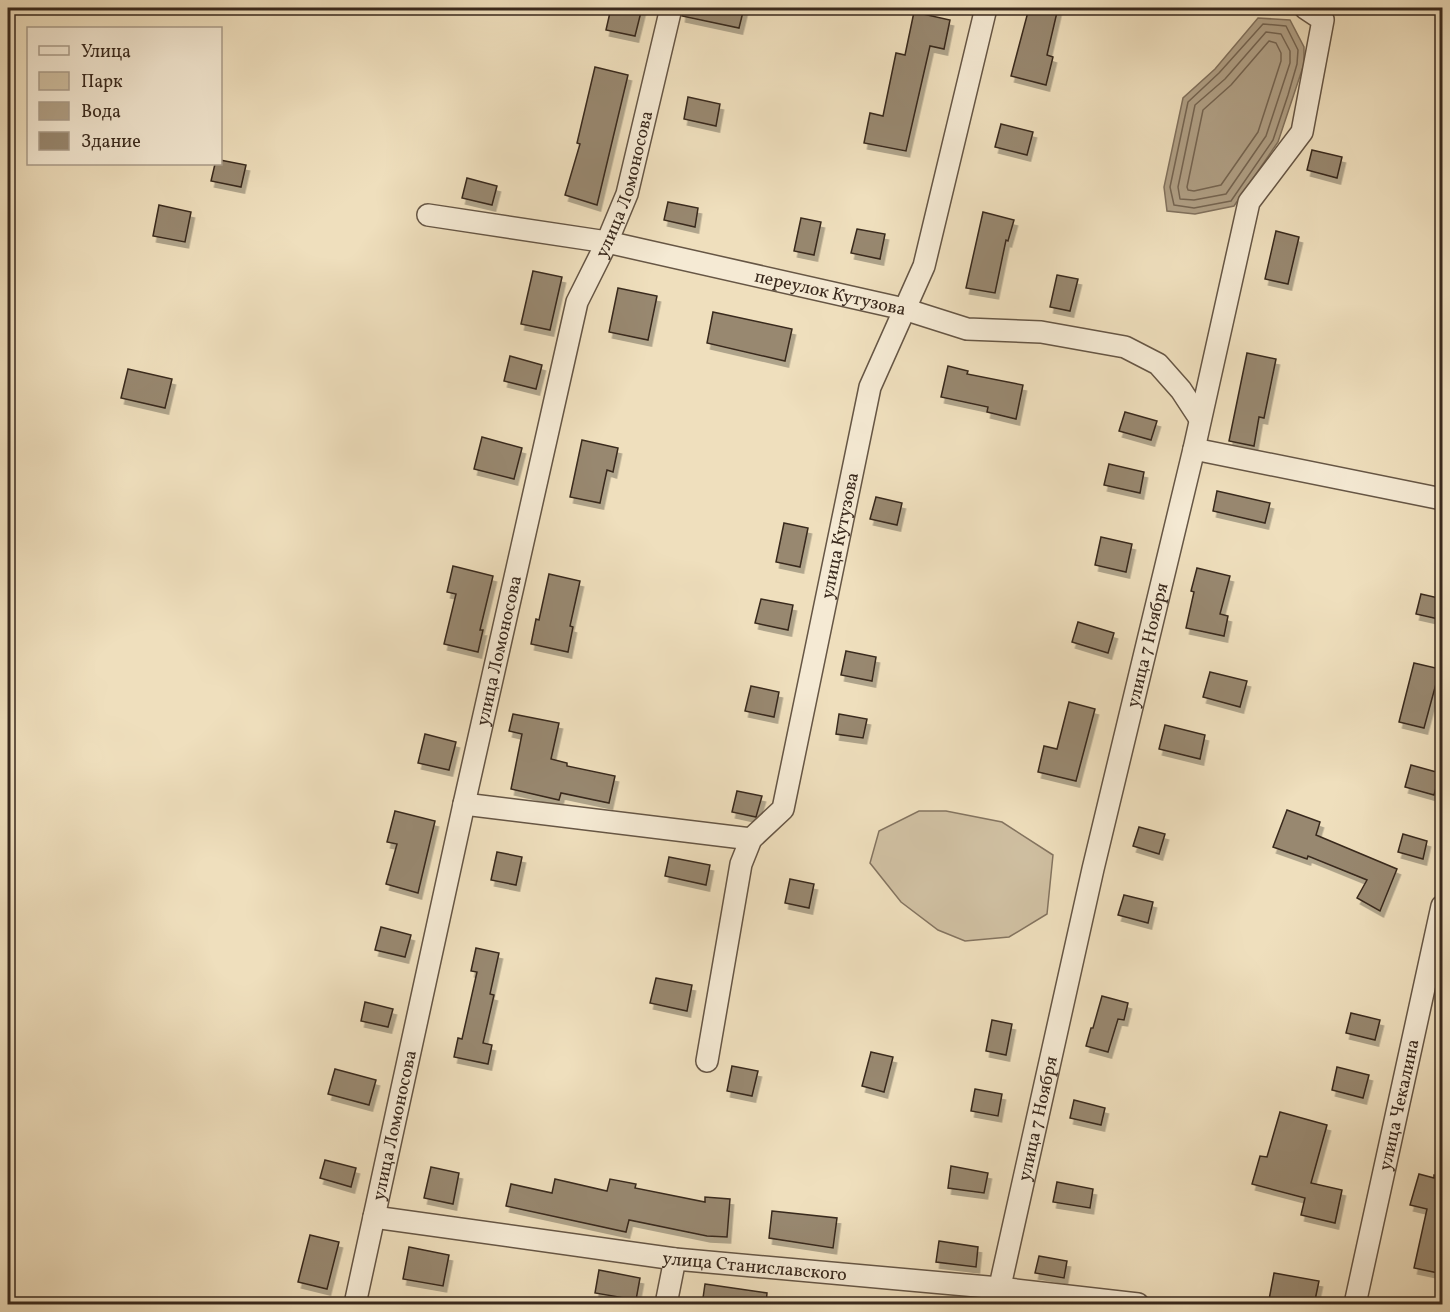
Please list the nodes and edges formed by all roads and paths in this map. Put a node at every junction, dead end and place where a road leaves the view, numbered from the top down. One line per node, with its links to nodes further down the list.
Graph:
1 (671, 8): 5 (street, улица Ломоносова)
2 (986, 8): 6 (street, улица Кутузова)
3 (1305, 8): 7 (street, улица 7 Ноября)
4 (428, 215): 5 (street, переулок Кутузова)
5 (607, 242): 6 (street, переулок Кутузова); 10 (street, улица Ломоносова)
6 (904, 309): 7 (street, переулок Кутузова); 11 (street, улица Кутузова)
7 (1200, 419): 8 (street, улица 7 Ноября)
8 (1194, 449): 9 (street); 16 (street, улица 7 Ноября)
9 (1443, 499)
10 (464, 804): 11 (street); 14 (street, улица Ломоносова)
11 (752, 839): 13 (street, улица Кутузова)
12 (1443, 906): 20 (street, улица Чекалина)
13 (707, 1061)
14 (374, 1217): 15 (street, улица Станиславского); 17 (street, улица Ломоносова)
15 (675, 1259): 16 (street, улица Станиславского); 18 (street)
16 (998, 1296): 19 (street, улица Станиславского)
17 (355, 1305)
18 (666, 1305)
19 (1138, 1305)
20 (1355, 1305)

